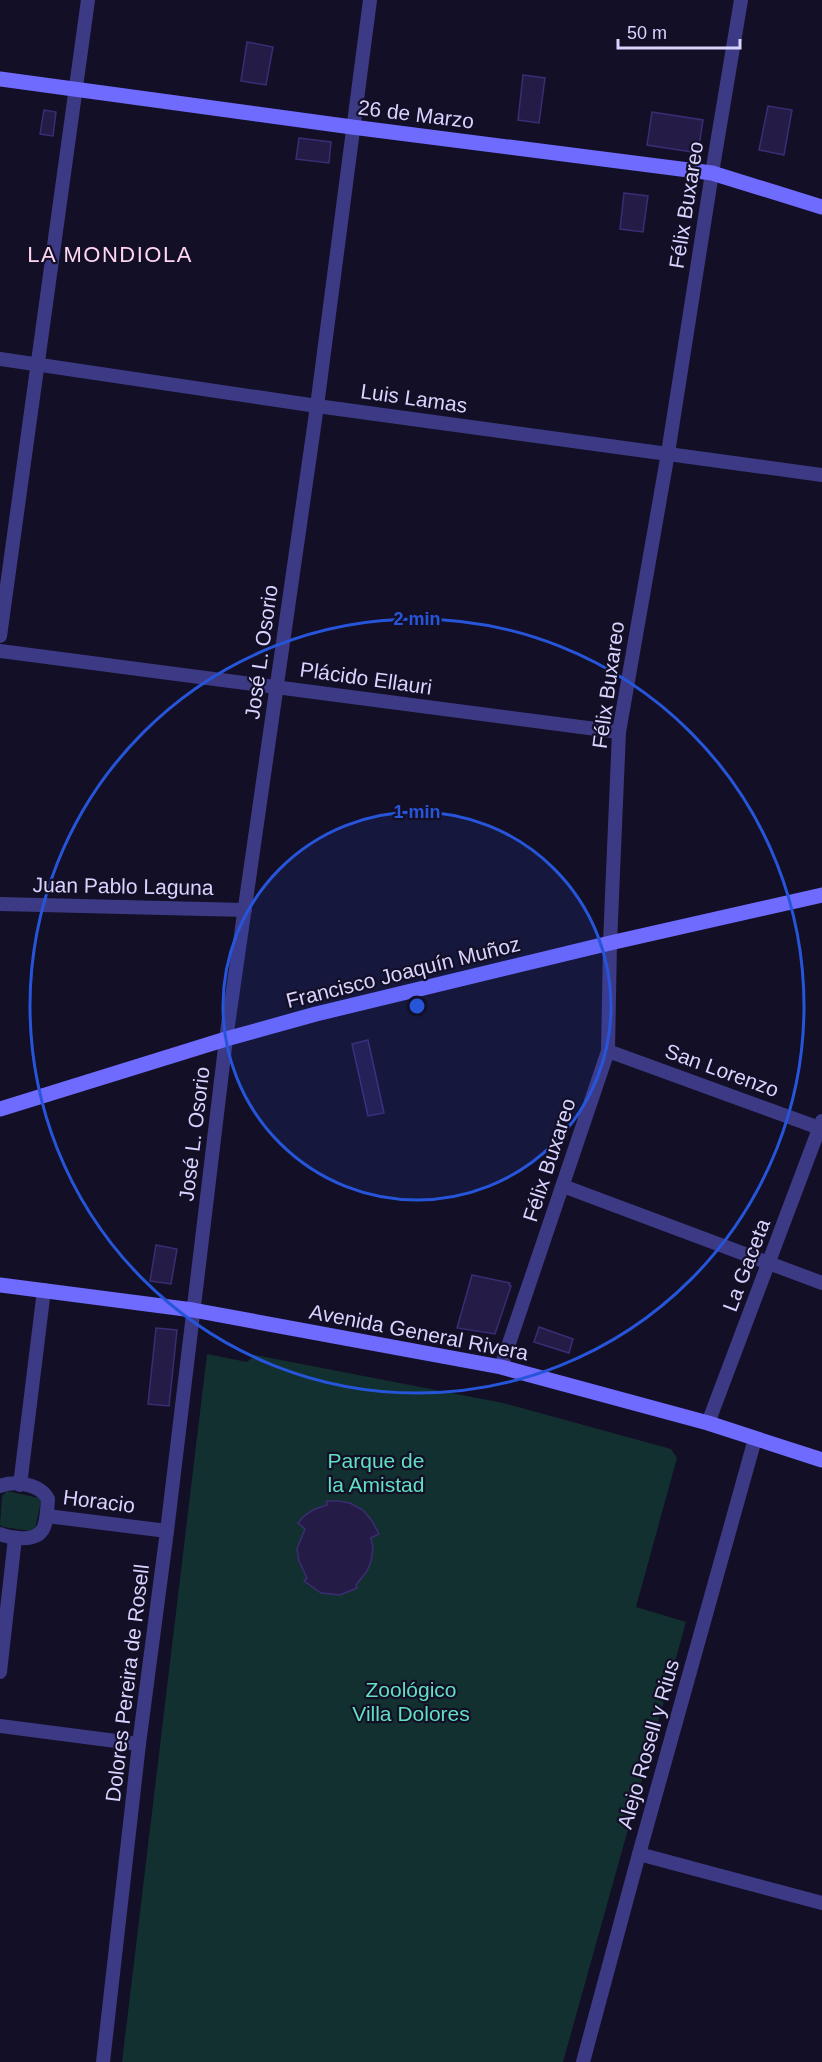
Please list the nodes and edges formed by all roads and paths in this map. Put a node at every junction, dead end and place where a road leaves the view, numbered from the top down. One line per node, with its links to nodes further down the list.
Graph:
1 (88, 0): 5 (street)
2 (370, 0): 6 (street, José L. Osorio)
3 (741, 0): 7 (street, Félix Buxareo)
4 (0, 79): 5 (street, 26 de Marzo)
5 (75, 90): 6 (street, 26 de Marzo); 10 (street)
6 (352, 127): 7 (street, 26 de Marzo); 11 (street, José L. Osorio)
7 (712, 172): 8 (street, 26 de Marzo); 12 (street, Félix Buxareo)
8 (822, 207)
9 (0, 359): 10 (street, Luis Lamas)
10 (37, 365): 11 (street, Luis Lamas); 14 (street)
11 (317, 406): 12 (street, Luis Lamas); 16 (street, José L. Osorio)
12 (668, 453): 13 (street, Luis Lamas); 17 (street, Félix Buxareo)
13 (822, 475)
14 (0, 636)
15 (0, 651): 16 (street, Plácido Ellauri)
16 (278, 687): 17 (street, Plácido Ellauri); 20 (street, José L. Osorio)
17 (620, 732): 21 (street, Félix Buxareo)
18 (822, 895): 21 (street, Francisco Joaquín Muñoz)
19 (0, 904): 20 (street, Juan Pablo Laguna)
20 (245, 910): 22 (street, José L. Osorio)
21 (610, 943): 22 (street, Francisco Joaquín Muñoz); 23 (street, Félix Buxareo)
22 (226, 1039): 24 (street, Francisco Joaquín Muñoz); 31 (street, José L. Osorio)
23 (608, 1051): 25 (street, San Lorenzo); 26 (street, Félix Buxareo)
24 (0, 1109)
25 (822, 1126): 27 (street, La Gaceta)
26 (563, 1186): 27 (street); 32 (street, Félix Buxareo)
27 (770, 1263): 28 (street); 33 (street, La Gaceta)
28 (822, 1283)
29 (0, 1285): 30 (street, Avenida General Rivera)
30 (44, 1290): 31 (street, Avenida General Rivera); 36 (street)
31 (193, 1310): 32 (street, Avenida General Rivera); 38 (street, Dolores Pereira de Rosell)
32 (501, 1367): 33 (street, Avenida General Rivera)
33 (708, 1423): 34 (street, Avenida General Rivera)
34 (755, 1439): 35 (street, Avenida General Rivera); 43 (street, Alejo Rosell y Rius)
35 (822, 1460)
36 (15, 1485): 37 (street)
37 (47, 1516): 38 (street, Horacio); 39 (street, Horacio)
38 (167, 1531): 42 (street, Dolores Pereira de Rosell)
39 (6, 1536): 40 (street)
40 (0, 1672)
41 (0, 1726): 42 (street)
42 (140, 1744): 45 (street, Dolores Pereira de Rosell)
43 (639, 1854): 44 (street); 46 (street, Alejo Rosell y Rius)
44 (822, 1903)
45 (103, 2062)
46 (583, 2062)

